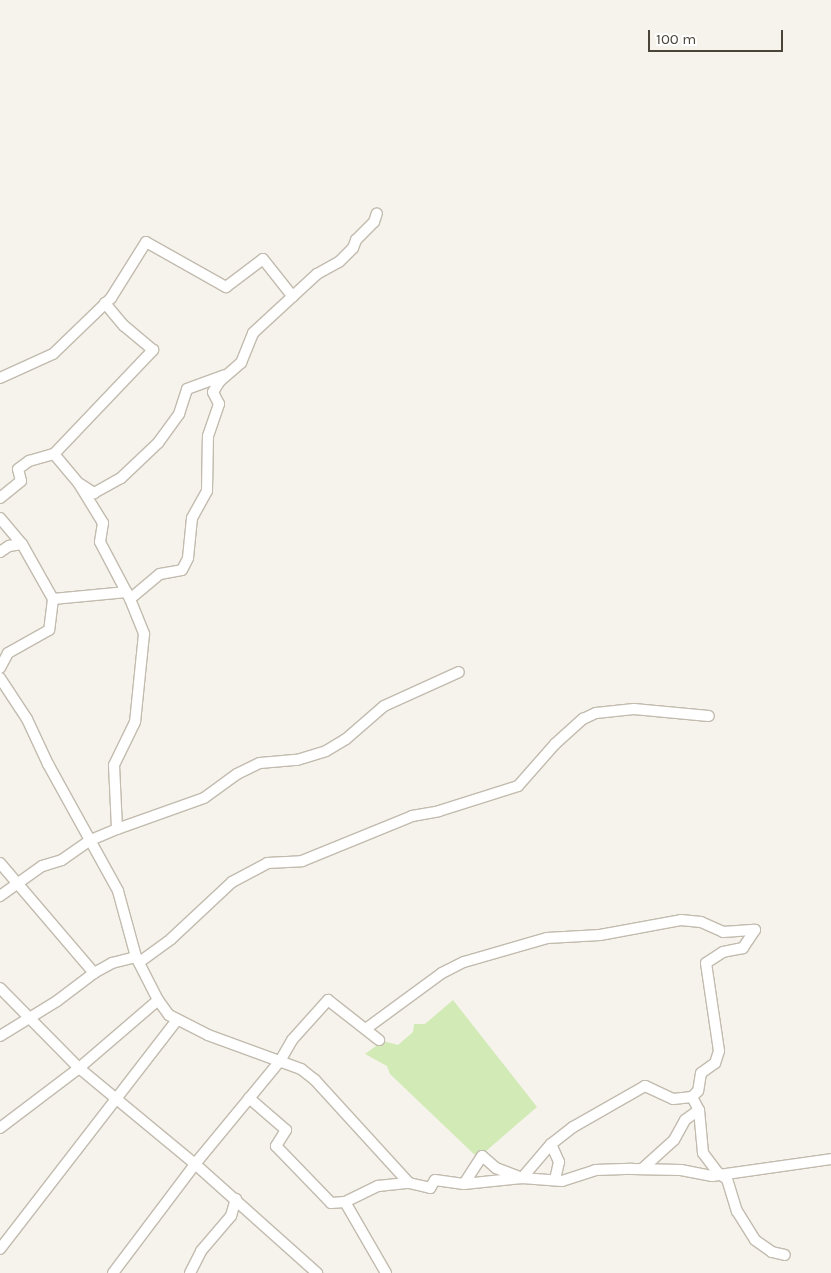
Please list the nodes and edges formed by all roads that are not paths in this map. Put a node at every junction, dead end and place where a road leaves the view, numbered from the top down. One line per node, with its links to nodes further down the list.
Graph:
1 (377, 213): 2 (street)
2 (293, 297): 3 (street); 4 (street)
3 (105, 303): 5 (street); 6 (street)
4 (226, 374): 7 (street); 12 (street)
5 (0, 378)
6 (54, 454): 7 (street); 8 (street)
7 (79, 484): 12 (street)
8 (0, 498)
9 (0, 518): 10 (street)
10 (22, 544): 11 (street); 13 (street)
11 (0, 552)
12 (129, 595): 13 (street); 18 (street)
13 (54, 599): 14 (street)
14 (0, 668)
15 (459, 672): 18 (street)
16 (0, 679): 19 (street)
17 (709, 716): 23 (street)
18 (117, 829): 19 (street)
19 (89, 841): 21 (street); 23 (street)
20 (0, 863): 21 (street)
21 (16, 885): 22 (street); 24 (street)
22 (0, 896)
23 (138, 959): 24 (street); 26 (street)
24 (94, 973): 27 (street)
25 (0, 988): 27 (street)
26 (158, 1000): 28 (street); 33 (street)
27 (27, 1019): 30 (street); 33 (street)
28 (176, 1021): 32 (street); 36 (street)
29 (367, 1028): 31 (street); 32 (street); 34 (street)
30 (0, 1036)
31 (379, 1040)
32 (280, 1061): 35 (street); 46 (street)
33 (79, 1068): 36 (street); 38 (street)
34 (692, 1097): 37 (street); 39 (street)
35 (249, 1098): 41 (street); 49 (street)
36 (118, 1100): 41 (street); 50 (street)
37 (699, 1110): 42 (street); 43 (street)
38 (0, 1128)
39 (551, 1144): 44 (street); 45 (street)
40 (831, 1159): 43 (street)
41 (195, 1164): 48 (street); 53 (street)
42 (642, 1169): 43 (street); 45 (street)
43 (718, 1173): 52 (street)
44 (522, 1178): 45 (street); 47 (street); 47 (street)
45 (555, 1180)
46 (409, 1183): 47 (street); 49 (street)
47 (464, 1184)
48 (236, 1199): 54 (street); 55 (street)
49 (344, 1202): 56 (street)
50 (3, 1236): 51 (street)
51 (0, 1249)
52 (785, 1254)
53 (113, 1273)
54 (190, 1273)
55 (317, 1273)
56 (386, 1273)

